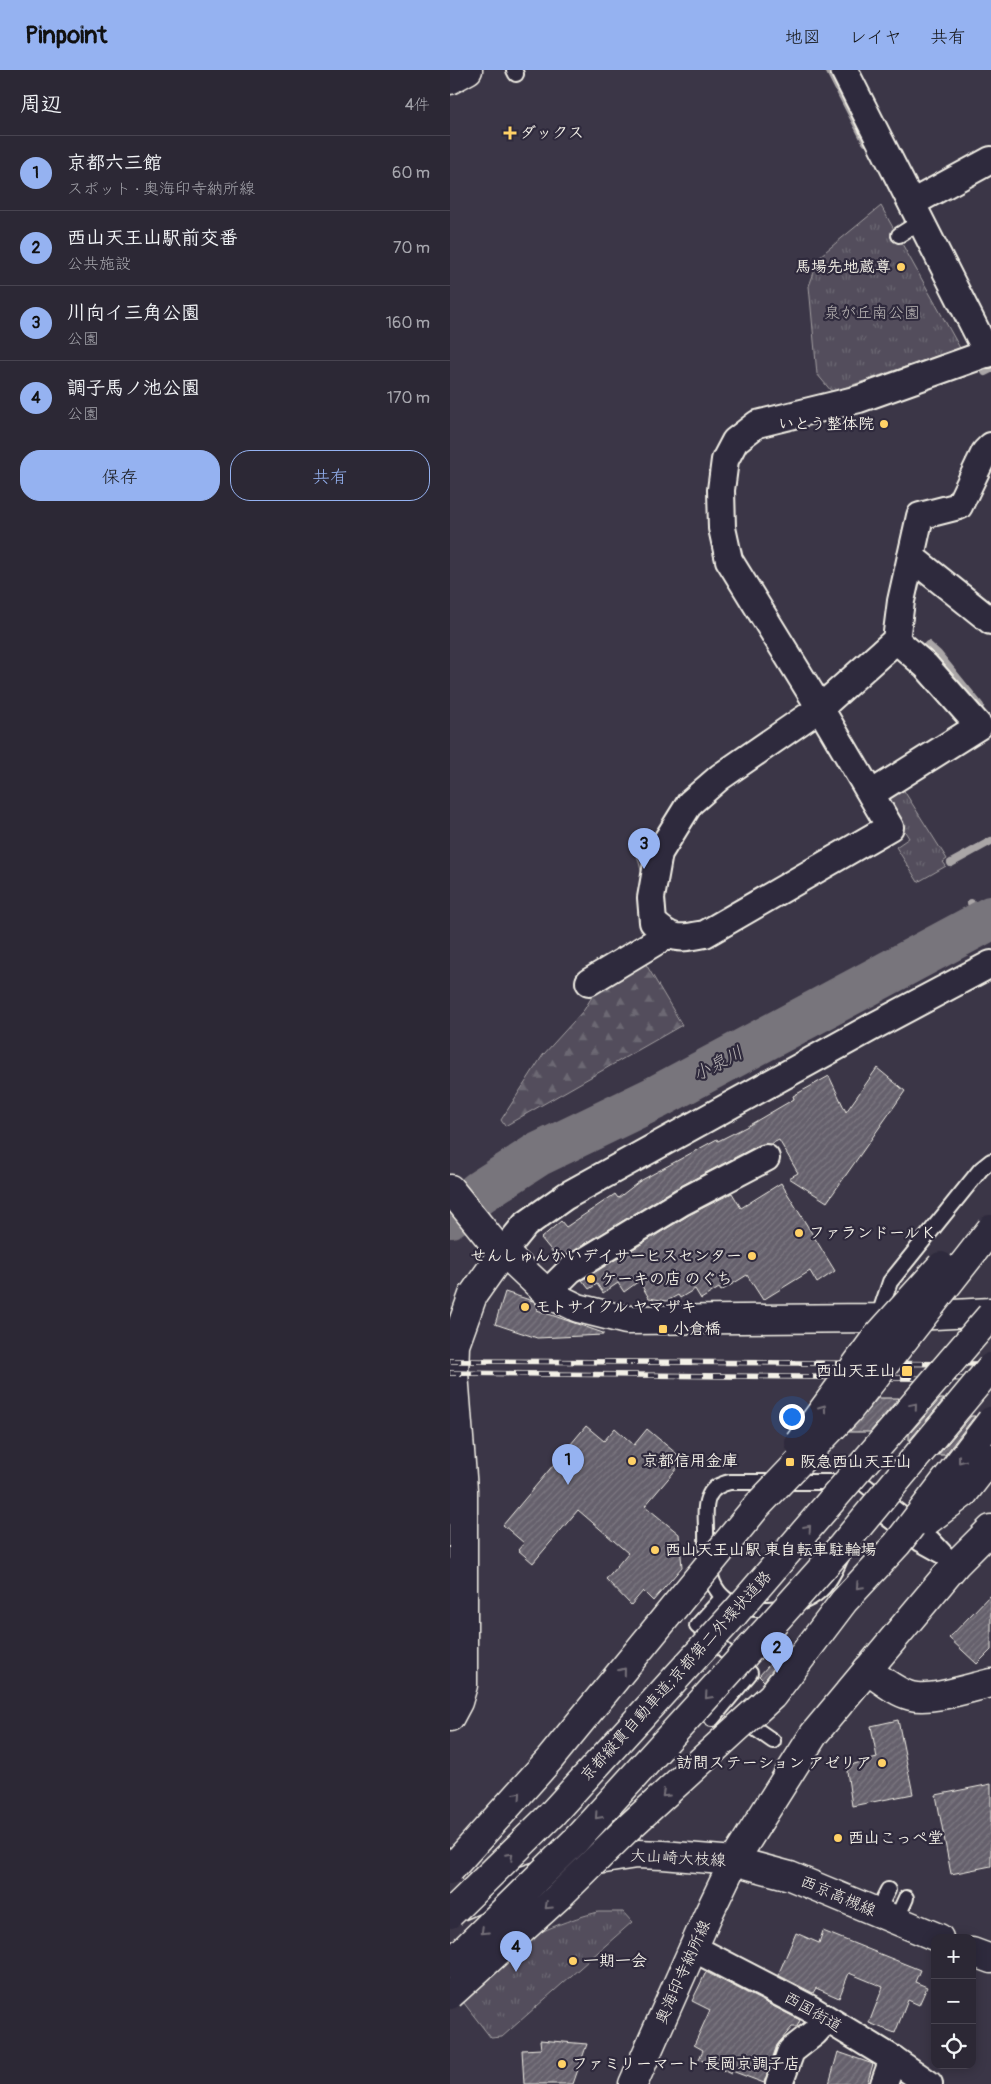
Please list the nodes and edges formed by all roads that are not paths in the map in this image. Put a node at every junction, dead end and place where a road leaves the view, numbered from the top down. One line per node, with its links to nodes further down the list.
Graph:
1 (468, 70): 3 (main road)
2 (844, 70): 5 (street)
3 (450, 80)
4 (991, 160): 5 (street)
5 (916, 212): 6 (lane); 7 (street)
6 (899, 234)
7 (990, 353): 13 (street)
8 (991, 446): 9 (street)
9 (983, 481): 10 (street)
10 (911, 557): 11 (street); 12 (street)
11 (991, 622)
12 (896, 640): 13 (street); 14 (street)
13 (820, 708): 15 (street); 16 (street)
14 (985, 722): 15 (street)
15 (871, 794): 16 (street)
16 (667, 935): 18 (street)
17 (991, 964): 24 (street)
18 (588, 982)
19 (766, 1158): 25 (street)
20 (991, 1162): 28 (lane)
21 (450, 1189): 24 (main road)
22 (991, 1224): 32 (main road, one-way to 22, bridge)
23 (991, 1229): 32 (main road, bridge)
24 (498, 1246): 25 (main road); 39 (main road)
25 (547, 1293): 28 (main road)
26 (991, 1312): 28 (main road)
27 (991, 1315): 45 (main road, 京都縦貫自動車道;京都第二外環状道路, one-way to 27, bridge)
28 (878, 1318)
29 (991, 1367): 50 (main road, one-way to 50, bridge)
30 (991, 1421): 34 (main road, one-way to 34, bridge)
31 (991, 1458): 34 (main road, bridge)
32 (757, 1506): 44 (main road, one-way to 32, bridge)
33 (991, 1529): 35 (main road, 大山崎大枝線)
34 (897, 1544): 51 (main road, one-way to 51, bridge)
35 (956, 1564): 36 (lane); 36 (lane); 37 (main road, 大山崎大枝線)
36 (723, 1597): 40 (lane)
37 (868, 1670): 38 (main road); 43 (main road, 大山崎大枝線)
38 (991, 1684)
39 (450, 1717)
40 (712, 1719)
41 (753, 1727): 42 (lane)
42 (773, 1741)
43 (734, 1861): 45 (main road, 大山崎大枝線); 46 (main road, 西京高槻線); 47 (main road, 奥海印寺納所線)
44 (450, 1870)
45 (450, 1912)
46 (933, 1934)
47 (693, 1948): 52 (street, 西国街道); 54 (main road, 奥海印寺納所線)
48 (976, 1954): 49 (main road)
49 (991, 1960)
50 (450, 1964)
51 (450, 1995)
52 (826, 2020): 53 (street, 西国街道); 55 (street)
53 (894, 2059): 56 (street); 57 (street, 西国街道)
54 (633, 2084)
55 (779, 2084)
56 (884, 2084)
57 (928, 2084)

